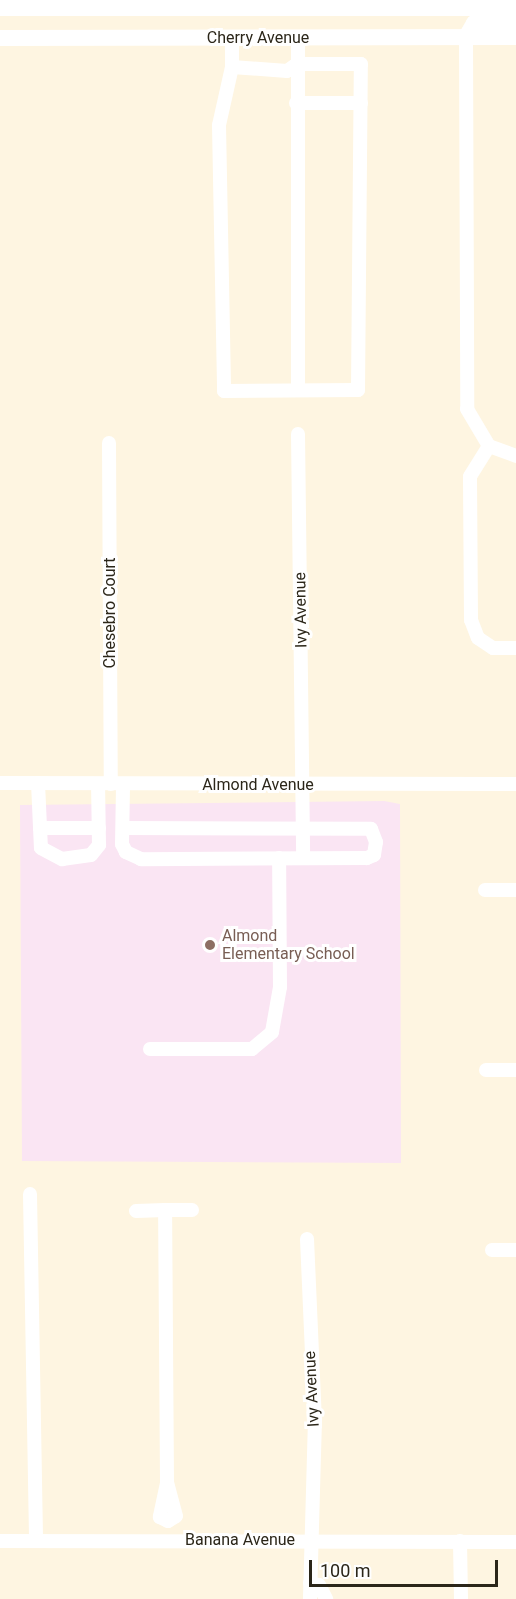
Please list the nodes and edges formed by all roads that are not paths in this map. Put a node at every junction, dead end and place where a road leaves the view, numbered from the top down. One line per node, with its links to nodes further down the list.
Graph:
1 (62, 4): 2 (main road, Cherry Avenue); 3 (main road, Cherry Avenue)
2 (0, 8)
3 (516, 8)
4 (516, 22): 5 (main road)
5 (466, 37): 6 (main road, Cherry Avenue); 9 (main road, Cherry Avenue); 17 (street)
6 (516, 37)
7 (0, 38): 8 (main road, Cherry Avenue)
8 (232, 38): 9 (main road, Cherry Avenue); 11 (street)
9 (297, 38): 10 (street)
10 (297, 64): 11 (street); 12 (street); 13 (street)
11 (232, 67): 14 (street)
12 (296, 103): 13 (street); 14 (street)
13 (361, 103): 14 (street)
14 (298, 390)
15 (298, 434): 24 (street, Ivy Avenue)
16 (109, 443): 22 (street, Chesebro Court)
17 (489, 446): 18 (street); 19 (street)
18 (516, 456)
19 (516, 648)
20 (0, 783): 21 (street, Almond Avenue)
21 (38, 783): 22 (street, Almond Avenue); 25 (street)
22 (111, 784): 24 (street, Almond Avenue); 26 (street); 27 (street)
23 (516, 784): 24 (street, Almond Avenue)
24 (304, 785): 28 (street, Ivy Avenue)
25 (40, 828): 26 (street); 26 (street)
26 (99, 828)
27 (123, 828): 28 (street); 29 (street)
28 (303, 828): 30 (street, Ivy Avenue); 30 (street)
29 (279, 858): 30 (street); 33 (street)
30 (303, 858)
31 (484, 890): 32 (street)
32 (516, 890)
33 (150, 1049)
34 (486, 1070): 35 (street)
35 (516, 1070)
36 (30, 1194): 50 (street)
37 (165, 1210): 38 (street); 39 (street); 43 (street)
38 (192, 1210)
39 (136, 1211)
40 (307, 1239): 48 (street, Ivy Avenue)
41 (492, 1250): 42 (street)
42 (516, 1250)
43 (167, 1483): 44 (street); 45 (street)
44 (160, 1505): 45 (street); 46 (street)
45 (176, 1505): 46 (street)
46 (168, 1521): 47 (street)
47 (168, 1540): 48 (street, Banana Avenue); 50 (street, Banana Avenue)
48 (315, 1540): 51 (street, Banana Avenue); 53 (street, Ivy Avenue)
49 (0, 1541): 50 (street, Banana Avenue)
50 (36, 1541)
51 (460, 1541): 52 (street, Banana Avenue); 56 (street)
52 (516, 1542)
53 (310, 1583): 54 (street, Ivy Avenue); 55 (street)
54 (310, 1599)
55 (326, 1599)
56 (461, 1599)

